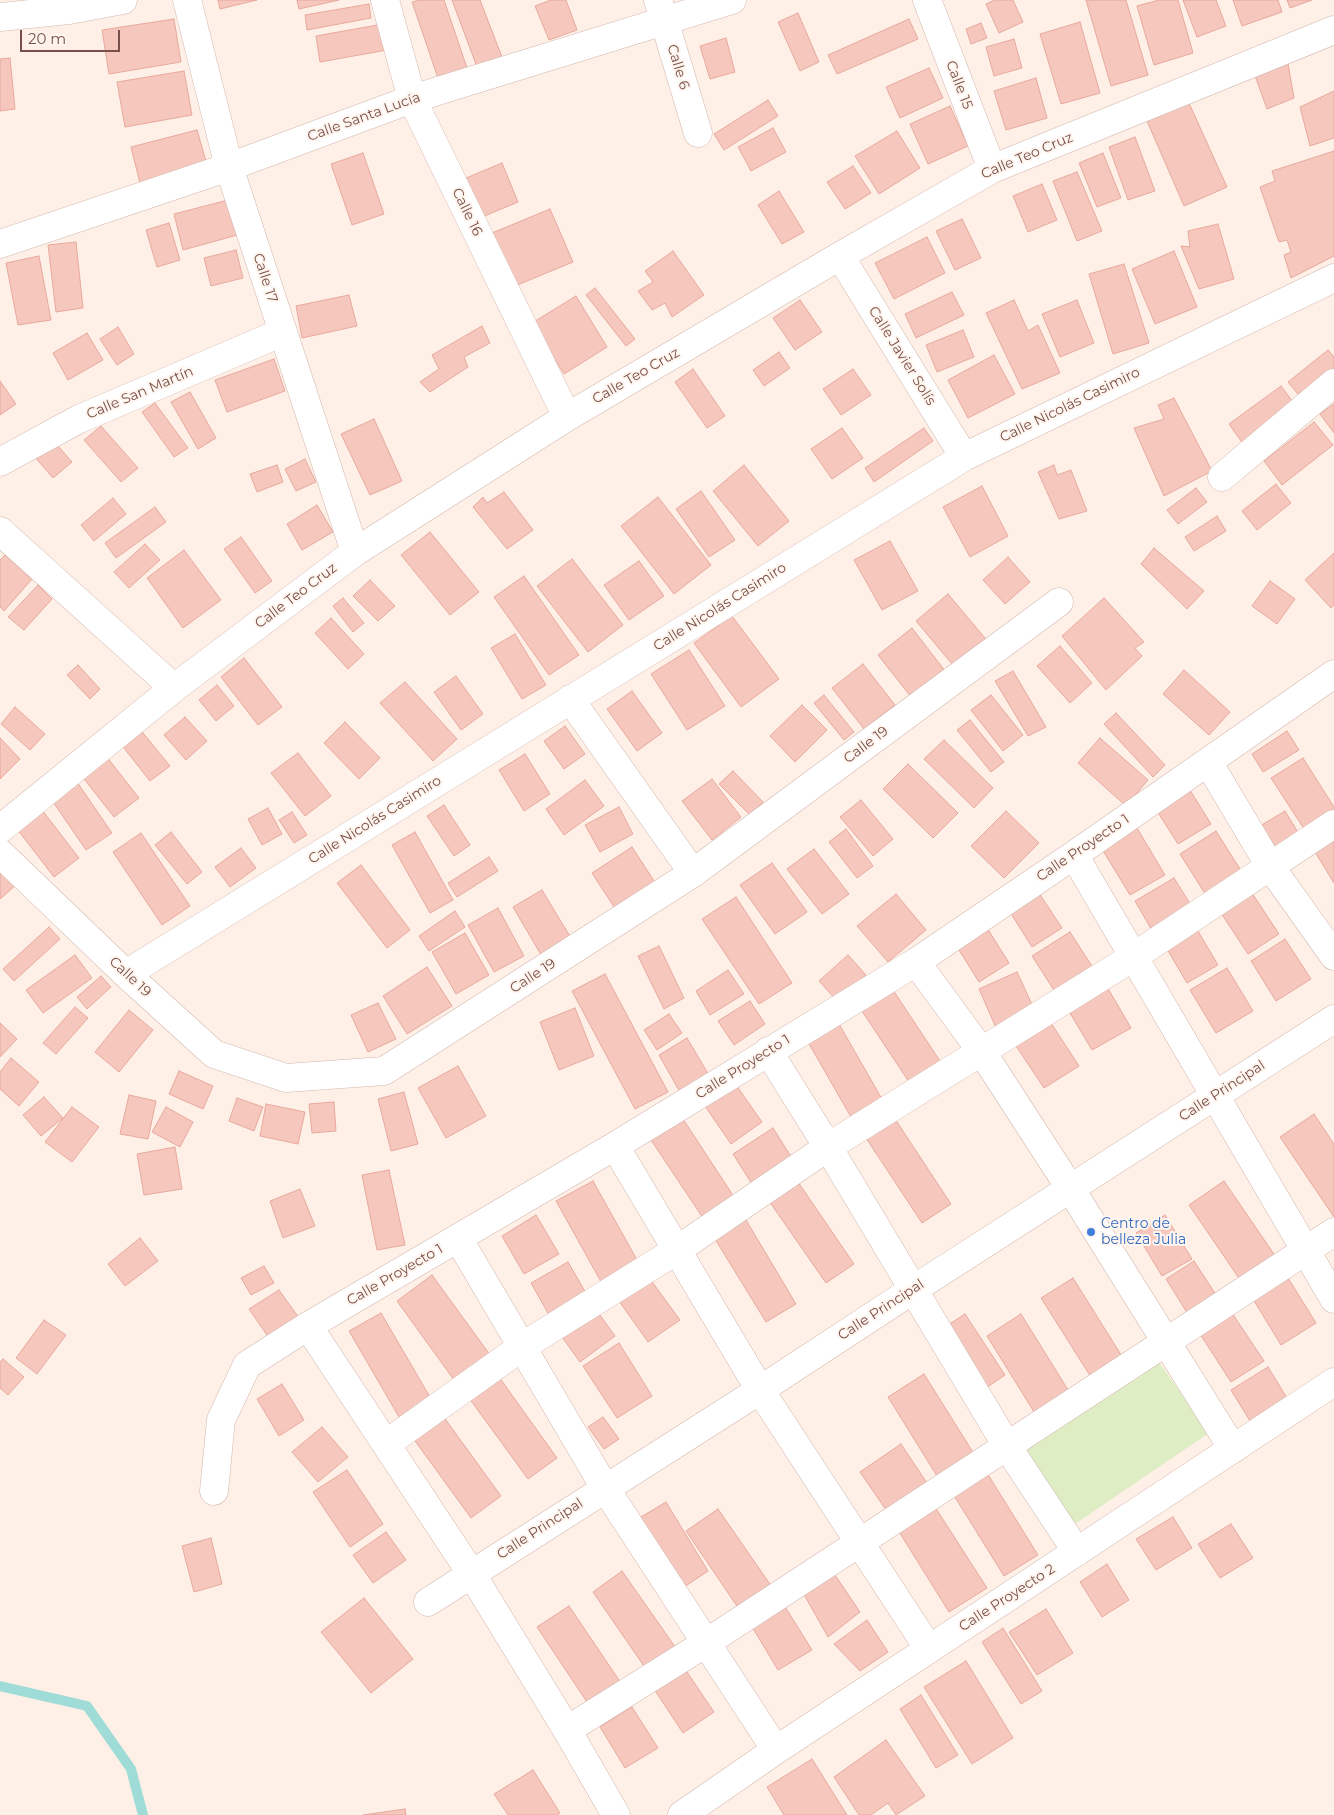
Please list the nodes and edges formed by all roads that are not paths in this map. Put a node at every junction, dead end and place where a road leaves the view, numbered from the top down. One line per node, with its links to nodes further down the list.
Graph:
1 (124, 0): 7 (street)
2 (188, 0): 11 (street, Calle 17)
3 (386, 0): 9 (street, Calle 16)
4 (732, 0): 6 (street, Calle Santa Lucía)
5 (927, 0): 12 (street, Calle 15)
6 (661, 11): 9 (street, Calle Santa Lucía); 10 (street, Calle 6)
7 (0, 17)
8 (1334, 30): 12 (street, Calle Teo Cruz)
9 (412, 99): 11 (street, Calle Santa Lucía); 18 (street, Calle 16)
10 (698, 133)
11 (229, 167): 13 (street, Calle Santa Lucía); 16 (street, Calle 17)
12 (992, 169): 14 (street, Calle Teo Cruz)
13 (0, 244)
14 (840, 256): 18 (street, Calle Teo Cruz); 19 (street, Calle Javier Solís)
15 (1334, 278): 19 (street, Calle Nicolás Casimiro)
16 (283, 332): 20 (street, Calle San Martín); 23 (street, Calle 17)
17 (1334, 382): 21 (street)
18 (567, 417): 23 (street, Calle Teo Cruz)
19 (964, 457): 27 (street, Calle Nicolás Casimiro)
20 (0, 462)
21 (1222, 477)
22 (0, 531): 26 (street)
23 (355, 552): 26 (street, Calle Teo Cruz)
24 (1059, 602): 34 (street, Calle 19)
25 (1334, 674): 28 (street, Calle Proyecto 1)
26 (174, 688): 30 (street, Calle Teo Cruz)
27 (570, 699): 34 (street); 38 (street, Calle Nicolás Casimiro)
28 (1208, 762): 32 (street, Calle Proyecto 1); 33 (street)
29 (1334, 824): 33 (street)
30 (0, 829)
31 (0, 853): 38 (street, Calle 19)
32 (1074, 855): 36 (street); 37 (street, Calle Proyecto 1)
33 (1270, 866): 35 (street); 36 (street)
34 (693, 873): 38 (street, Calle 19)
35 (1334, 956)
36 (1133, 957): 41 (street); 42 (street)
37 (916, 962): 40 (street, Calle Proyecto 1); 41 (street)
38 (126, 974)
39 (1334, 1019): 42 (street, Calle Principal)
40 (768, 1051): 43 (street, Calle Proyecto 1); 44 (street)
41 (982, 1052): 44 (street); 45 (street)
42 (1214, 1096): 45 (street, Calle Principal); 49 (street)
43 (615, 1146): 47 (street, Calle Proyecto 1); 48 (street)
44 (828, 1147): 48 (street); 50 (street)
45 (1070, 1188): 50 (street, Calle Principal); 53 (street)
46 (1334, 1232): 49 (street)
47 (458, 1238): 52 (street, Calle Proyecto 1); 54 (street)
48 (677, 1250): 54 (street); 56 (street)
49 (1306, 1250): 51 (street); 53 (street)
50 (914, 1289): 56 (street, Calle Principal); 58 (street)
51 (1334, 1299)
52 (308, 1326): 57 (street); 61 (street, Calle Proyecto 1)
53 (1167, 1342): 58 (street); 59 (street)
54 (523, 1346): 57 (street); 60 (street)
55 (1334, 1382): 59 (street, Calle Proyecto 2)
56 (760, 1390): 60 (street, Calle Principal); 62 (street)
57 (386, 1444): 64 (street)
58 (1007, 1446): 62 (street); 63 (street)
59 (1233, 1449): 63 (street, Calle Proyecto 2)
60 (605, 1488): 64 (street, Calle Principal); 66 (street)
61 (214, 1490)
62 (860, 1542): 66 (street); 67 (street)
63 (1077, 1552): 67 (street, Calle Proyecto 2)
64 (471, 1573): 65 (street, Calle Principal); 68 (street)
65 (428, 1602)
66 (706, 1643): 68 (street); 69 (street)
67 (929, 1649): 69 (street, Calle Proyecto 2)
68 (567, 1730): 70 (street)
69 (776, 1750): 71 (street, Calle Proyecto 2)
70 (616, 1815)
71 (682, 1815)

